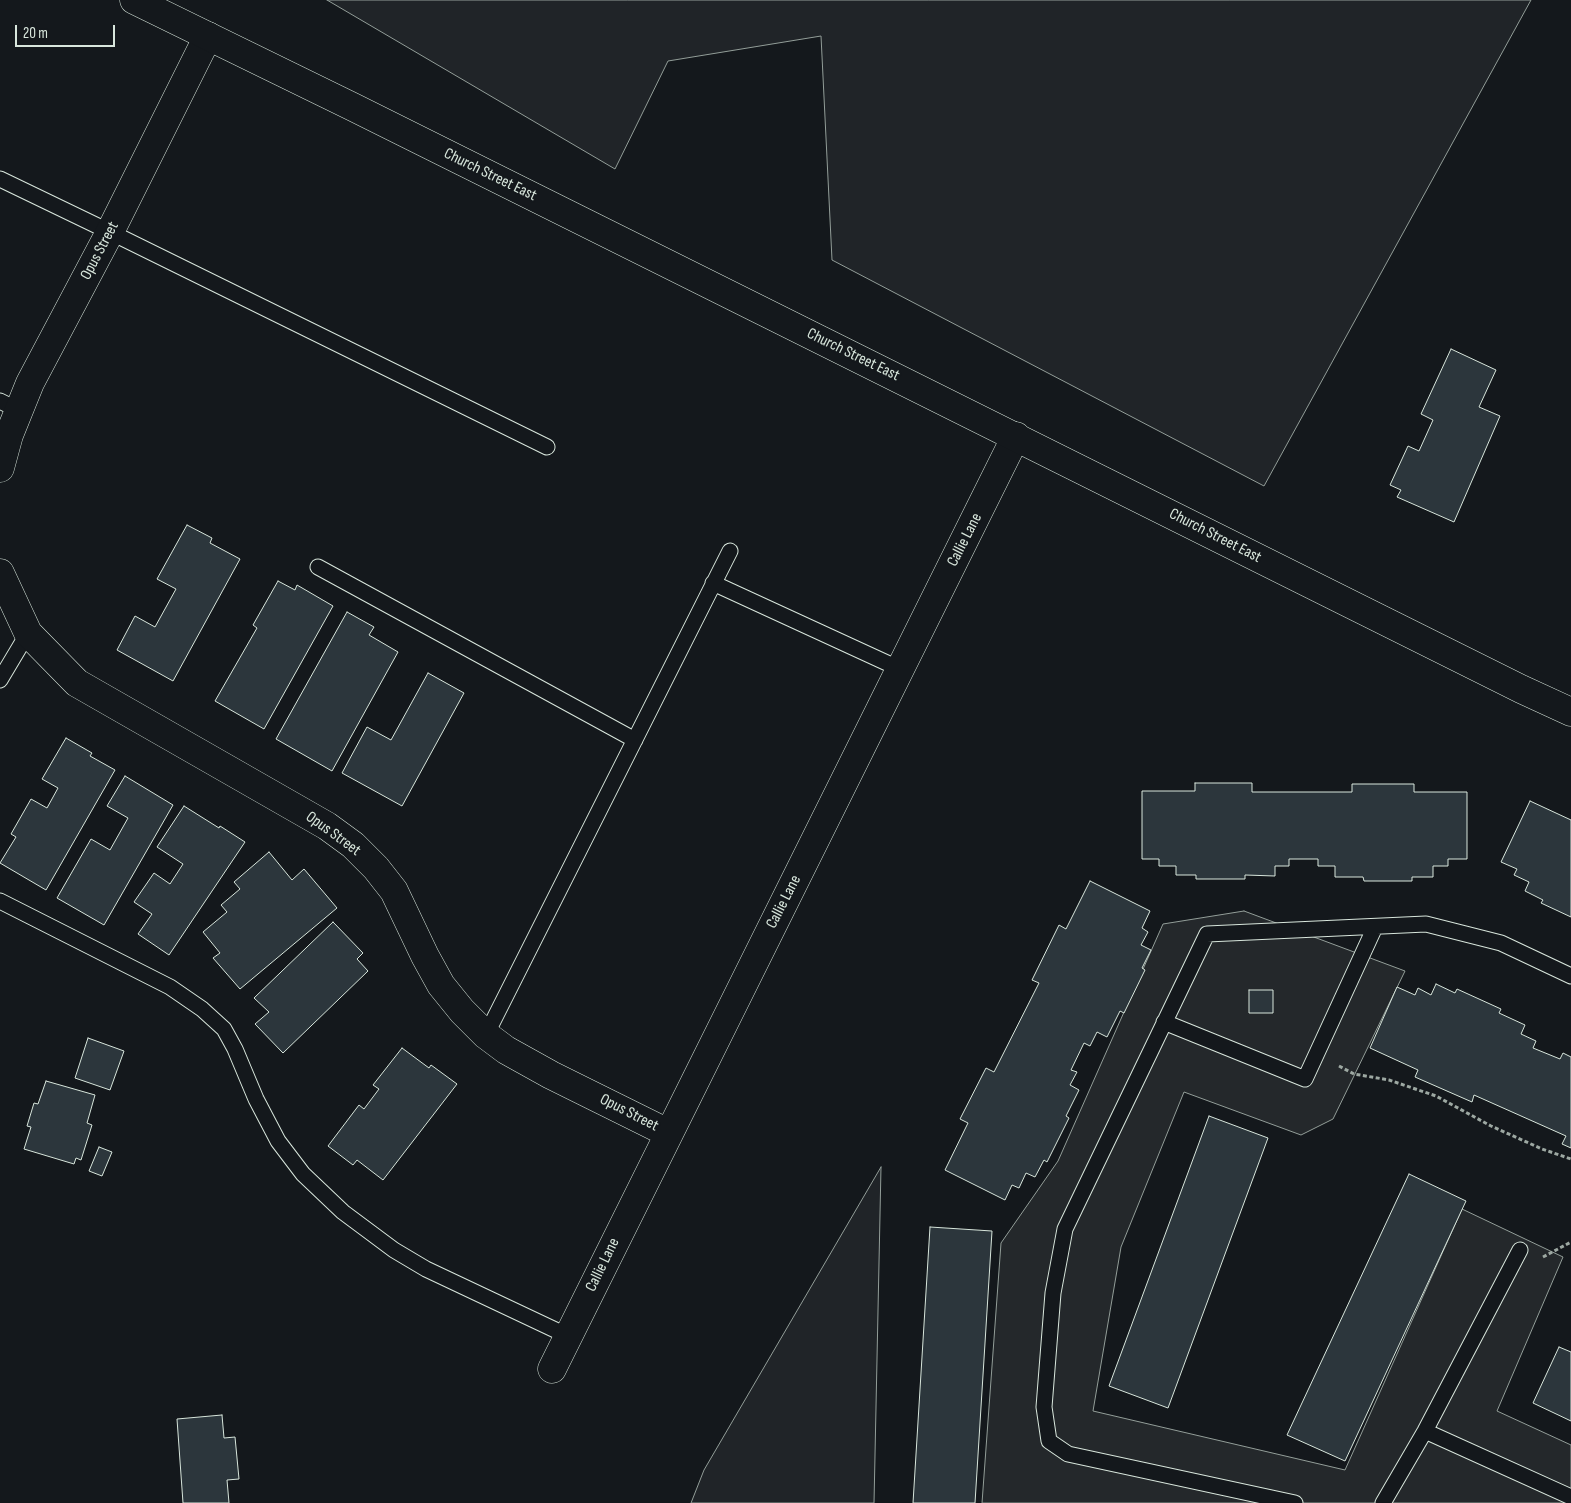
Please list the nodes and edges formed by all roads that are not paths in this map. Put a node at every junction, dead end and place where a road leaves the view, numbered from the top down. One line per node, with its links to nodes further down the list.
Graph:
1 (134, 0): 2 (street, Church Street East)
2 (208, 36): 4 (street, Opus Street); 6 (street, Church Street East)
3 (0, 179): 4 (lane)
4 (110, 232): 5 (street, Opus Street); 7 (lane)
5 (9, 406): 8 (street, Opus Street)
6 (1016, 436): 14 (street, Callie Lane); 16 (street, Church Street East)
7 (547, 447)
8 (0, 468)
9 (730, 551): 12 (lane)
10 (318, 567): 17 (lane)
11 (0, 573): 13 (street, Opus Street)
12 (713, 583): 14 (lane); 17 (lane)
13 (28, 633): 15 (lane); 22 (street, Opus Street)
14 (900, 670): 23 (street, Callie Lane)
15 (0, 680)
16 (1571, 712)
17 (635, 740): 22 (lane)
18 (0, 901): 25 (lane)
19 (1375, 927): 20 (lane); 21 (lane); 21 (lane)
20 (1571, 976)
21 (1164, 1022): 29 (lane)
22 (486, 1035): 23 (street, Opus Street)
23 (668, 1133): 25 (street, Callie Lane)
24 (1520, 1250): 27 (lane)
25 (568, 1336): 26 (street, Callie Lane)
26 (552, 1369)
27 (1425, 1430): 28 (lane); 30 (lane)
28 (1571, 1497)
29 (1295, 1503)
30 (1383, 1503)

